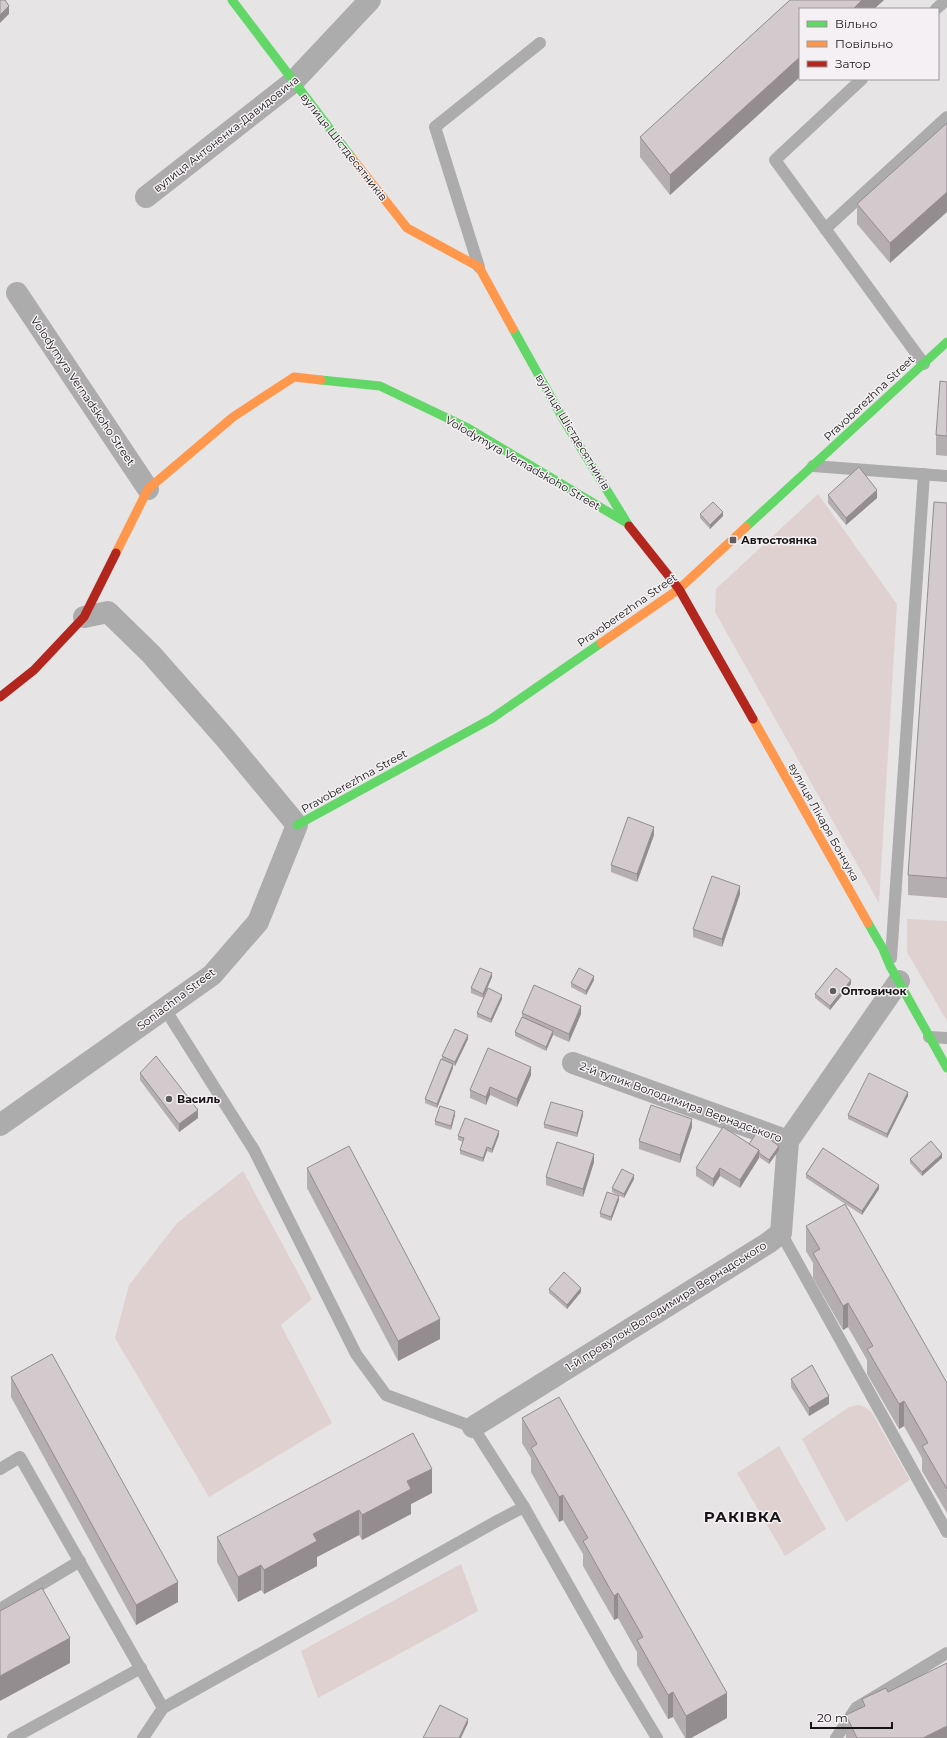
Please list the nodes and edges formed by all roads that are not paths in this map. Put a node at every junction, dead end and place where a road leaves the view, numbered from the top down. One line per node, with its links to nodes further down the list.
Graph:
1 (232, 0): 7 (street, вулиця Шістдесятників)
2 (370, 0): 7 (street, вулиця Антоненка-Давидовича)
3 (946, 0): 4 (lane)
4 (937, 8)
5 (540, 43): 11 (lane, вулиця Шістдесятників)
6 (861, 80): 10 (lane)
7 (293, 82): 9 (street, вулиця Антоненка-Давидовича); 11 (street, вулиця Шістдесятників)
8 (947, 117): 10 (lane)
9 (146, 197)
10 (825, 228): 14 (lane)
11 (479, 267): 19 (street, вулиця Шістдесятників)
12 (17, 293): 18 (street, Volodymyra Vernadskoho Street)
13 (947, 342): 14 (street, Pravoberezhna Street)
14 (924, 364): 15 (street, Pravoberezhna Street)
15 (812, 466): 16 (lane); 20 (street, Pravoberezhna Street)
16 (924, 474): 17 (lane); 24 (lane)
17 (947, 476)
18 (148, 489): 19 (street, Volodymyra Vernadskoho Street); 21 (street, Volodymyra Vernadskoho Street)
19 (628, 525): 20 (street, вулиця Шістдесятників)
20 (679, 589): 23 (street, Pravoberezhna Street); 24 (street, вулиця Лікаря Бончука)
21 (84, 618): 22 (street, Volodymyra Vernadskoho Street); 23 (street)
22 (0, 697)
23 (297, 825): 25 (street, Soniachna Street)
24 (894, 973): 26 (street, вулиця Лікаря Бончука); 31 (street)
25 (165, 1009): 30 (street, Soniachna Street); 33 (lane)
26 (929, 1037): 27 (lane); 29 (street, вулиця Лікаря Бончука)
27 (947, 1038)
28 (573, 1063): 31 (street, 2-й тупик Володимира Вернадського)
29 (947, 1068)
30 (0, 1125)
31 (788, 1142): 32 (street)
32 (781, 1233): 33 (street, 1-й провулок Володимира Вернадського); 36 (lane)
33 (473, 1427): 35 (lane)
34 (0, 1469): 37 (lane)
35 (524, 1508): 41 (lane); 44 (lane)
36 (947, 1532)
37 (80, 1561): 38 (lane); 40 (lane)
38 (0, 1609)
39 (947, 1653): 45 (lane)
40 (141, 1668): 41 (lane); 42 (lane)
41 (163, 1708): 43 (lane)
42 (13, 1738)
43 (143, 1738)
44 (657, 1738)
45 (836, 1738)

